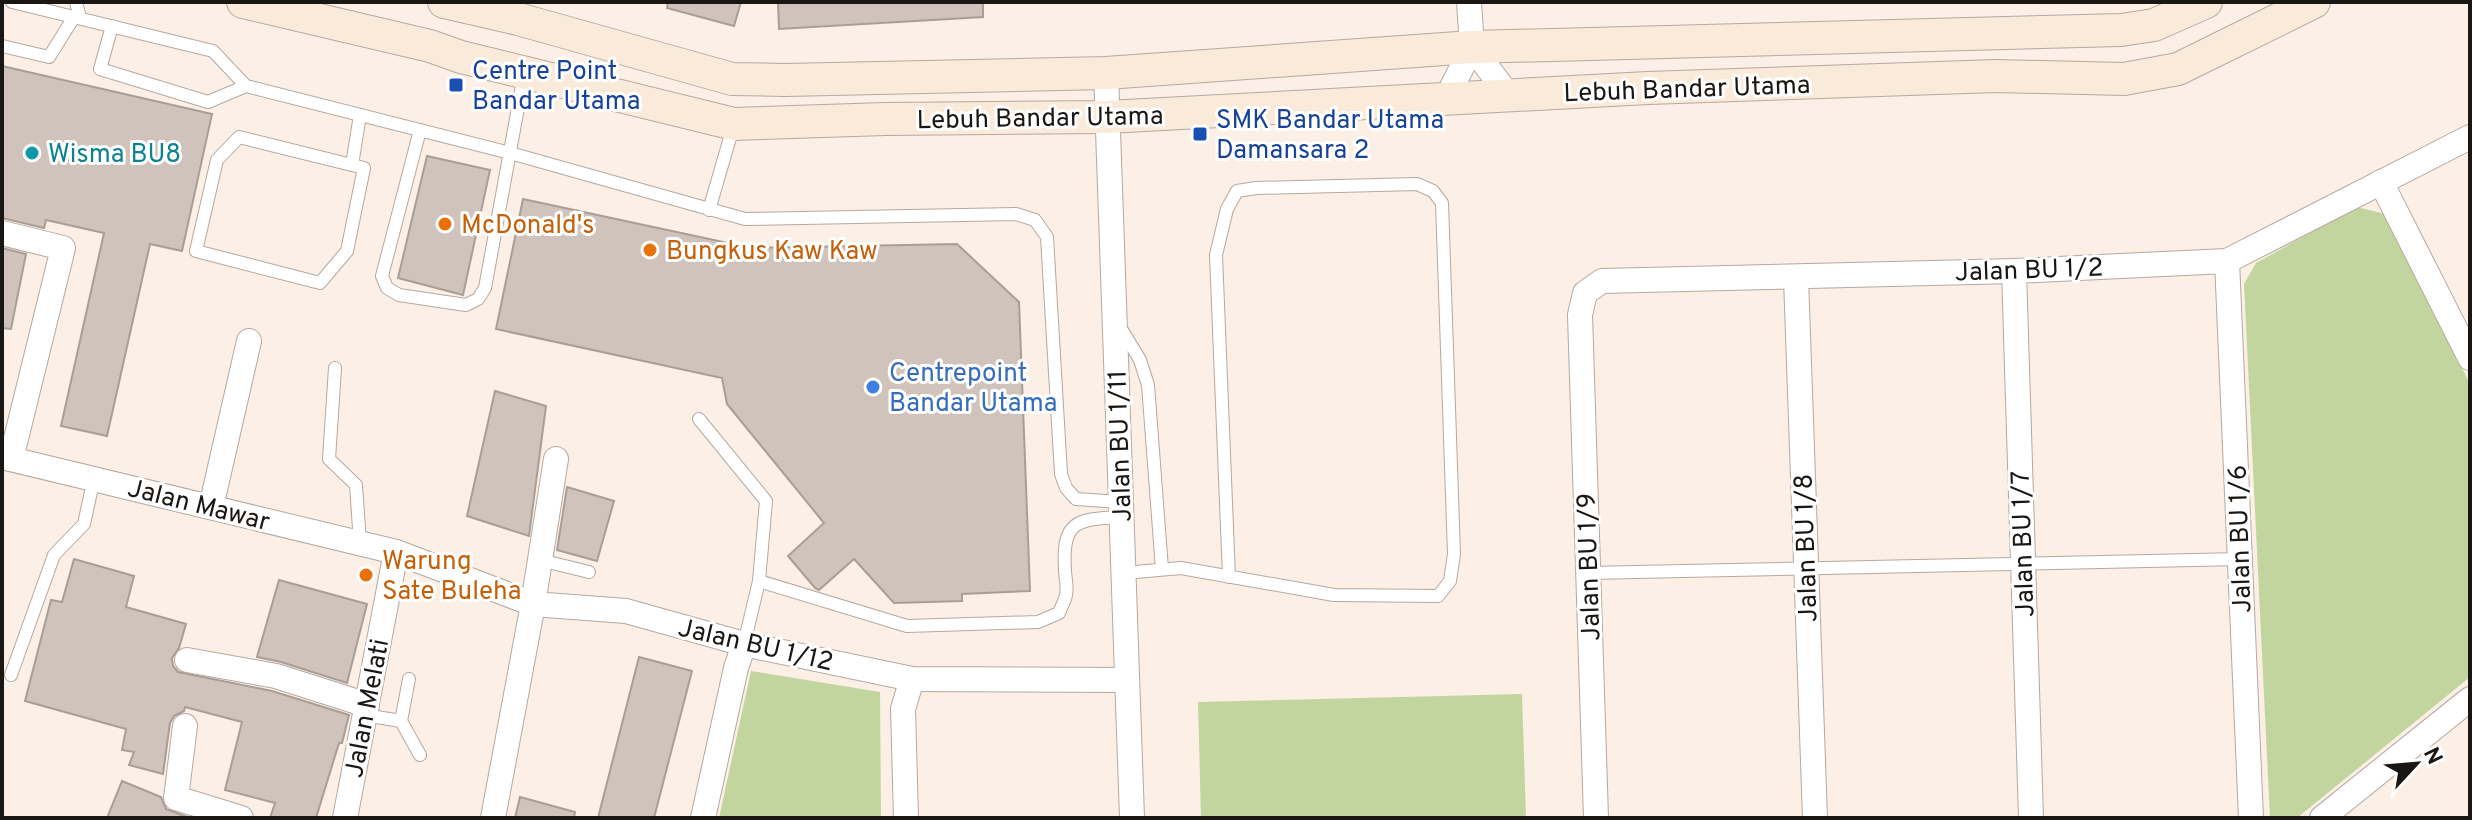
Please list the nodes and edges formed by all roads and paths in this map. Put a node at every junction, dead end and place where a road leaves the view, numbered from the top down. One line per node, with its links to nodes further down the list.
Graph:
1 (12, 2): 8 (lane)
2 (76, 2): 8 (lane)
3 (243, 2): 12 (main road, Lebuh Bandar Utama)
4 (444, 2): 13 (main road, Lebuh Bandar Utama)
5 (1469, 2): 11 (street)
6 (2206, 2): 11 (main road, Lebuh Bandar Utama)
7 (2314, 2): 15 (main road, Lebuh Bandar Utama)
8 (77, 18): 9 (lane); 10 (lane)
9 (112, 26): 14 (lane); 14 (lane)
10 (2, 46)
11 (1472, 47): 13 (main road, Lebuh Bandar Utama); 15 (street); 16 (street)
12 (524, 72): 19 (main road, Lebuh Bandar Utama); 22 (lane)
13 (1106, 73): 18 (street, Jalan BU 1/11)
14 (246, 86): 17 (lane)
15 (1509, 96): 16 (main road, Lebuh Bandar Utama)
16 (1446, 99): 18 (main road, Lebuh Bandar Utama)
17 (360, 115): 20 (lane); 23 (lane)
18 (1107, 117): 19 (main road, Lebuh Bandar Utama); 31 (street, Jalan BU 1/11)
19 (734, 124): 25 (lane)
20 (420, 130): 22 (lane); 22 (lane)
21 (2470, 137): 24 (street, Jalan BU 1/2)
22 (510, 153): 25 (lane)
23 (352, 165): 23 (lane)
24 (2381, 182): 27 (street, Jalan BU 1/2); 33 (street)
25 (709, 210): 40 (lane)
26 (2, 233): 36 (street)
27 (2227, 261): 28 (street, Jalan BU 1/2); 43 (street, Jalan BU 1/6)
28 (2014, 271): 29 (street, Jalan BU 1/2); 45 (street, Jalan BU 1/7)
29 (1796, 278): 30 (street, Jalan BU 1/2); 46 (street, Jalan BU 1/8)
30 (1580, 315): 50 (street, Jalan BU 1/9)
31 (1114, 317): 40 (street, Jalan BU 1/11); 47 (lane)
32 (249, 341): 39 (street)
33 (2470, 358)
34 (335, 368): 41 (lane)
35 (699, 419): 52 (lane)
36 (6, 458): 38 (street, Jalan Mawar)
37 (556, 459): 44 (street)
38 (94, 478): 39 (street, Jalan Mawar); 56 (lane)
39 (211, 507): 41 (street, Jalan Mawar)
40 (1121, 510): 49 (street, Jalan BU 1/11); 52 (lane)
41 (360, 543): 42 (street, Jalan Mawar)
42 (396, 552): 53 (street, Jalan BU 1/12); 61 (street, Jalan Melati)
43 (2240, 559): 45 (lane); 74 (street, Jalan BU 1/6)
44 (540, 560): 48 (lane); 53 (street)
45 (2023, 563): 46 (lane); 73 (street, Jalan BU 1/7)
46 (1806, 568): 50 (lane); 72 (street, Jalan BU 1/8)
47 (1162, 569): 49 (lane); 51 (lane)
48 (589, 572)
49 (1124, 573): 59 (street, Jalan BU 1/11)
50 (1588, 573): 71 (street, Jalan BU 1/9)
51 (1229, 577): 51 (lane)
52 (759, 581): 54 (lane)
53 (533, 604): 54 (street, Jalan BU 1/12); 67 (street)
54 (744, 644): 58 (street, Jalan BU 1/12); 68 (street)
55 (187, 660): 61 (street)
56 (11, 675)
57 (409, 679): 62 (lane)
58 (912, 679): 59 (street, Jalan BU 1/12); 69 (street)
59 (1127, 680): 70 (street, Jalan BU 1/11)
60 (2470, 699): 75 (street)
61 (366, 710): 62 (lane); 66 (street, Jalan Melati)
62 (401, 721): 64 (lane)
63 (185, 726): 65 (street)
64 (420, 755)
65 (241, 818)
66 (345, 818)
67 (493, 818)
68 (703, 818)
69 (906, 818)
70 (1132, 818)
71 (1596, 818)
72 (1815, 818)
73 (2031, 818)
74 (2251, 818)
75 (2322, 818)

